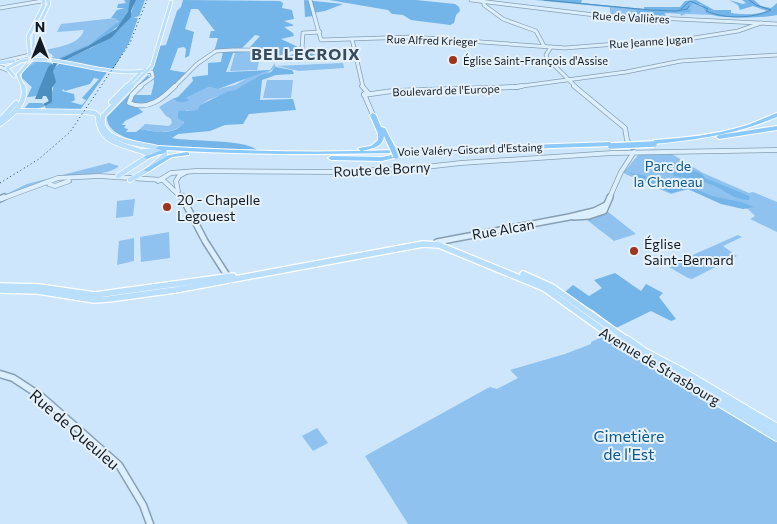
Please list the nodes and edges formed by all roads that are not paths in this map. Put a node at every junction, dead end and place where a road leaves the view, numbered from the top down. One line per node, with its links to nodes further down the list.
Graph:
1 (310, 0): 11 (street)
2 (471, 0): 5 (street, Rue de Vallières)
3 (171, 1): 22 (main road)
4 (46, 2): 6 (street); 7 (main road); 8 (main road)
5 (484, 2): 9 (street, Rue de Vallières); 13 (street)
6 (0, 8)
7 (40, 21): 8 (main road); 15 (main road)
8 (35, 22): 15 (main road)
9 (757, 24): 10 (street, Rue Jeanne Jugan); 14 (street, Rue Jeanne Jugan)
10 (777, 24)
11 (320, 32): 12 (street, Rue Alfred Krieger); 27 (street)
12 (352, 39): 13 (street, Rue Alfred Krieger); 29 (street)
13 (544, 46): 14 (street)
14 (551, 48): 26 (street)
15 (32, 52): 17 (main road); 19 (street); 24 (main road); 33 (main road)
16 (777, 55): 26 (street, Boulevard de l'Europe)
17 (66, 60): 18 (main road, bridge); 23 (main road)
18 (21, 61): 19 (main road); 21 (main road)
19 (0, 62)
20 (0, 68): 21 (street)
21 (7, 70): 24 (main road)
22 (143, 73): 23 (main road); 25 (main road); 27 (street); 27 (street); 28 (main road)
23 (124, 74): 25 (main road)
24 (14, 76): 33 (main road)
25 (132, 80): 28 (main road); 31 (main road)
26 (568, 80): 29 (street, Boulevard de l'Europe); 48 (street)
27 (147, 82)
28 (124, 94): 30 (main road)
29 (369, 96): 36 (street)
30 (112, 107): 31 (main road); 47 (main road)
31 (105, 109): 35 (main road); 38 (main road)
32 (777, 110): 42 (highway)
33 (13, 112): 34 (main road); 34 (main road); 39 (main road); 40 (main road)
34 (23, 112): 35 (main road)
35 (87, 112): 38 (main road)
36 (373, 115): 50 (highway); 51 (highway)
37 (777, 115): 42 (highway, Voie Valéry-Giscard d'Estaing)
38 (98, 116): 45 (main road)
39 (0, 120)
40 (0, 124)
41 (777, 130): 43 (highway, Voie Valéry-Giscard d'Estaing)
42 (728, 131): 43 (highway, Voie Valéry-Giscard d'Estaing)
43 (654, 143): 44 (highway, Voie Valéry-Giscard d'Estaing, bridge)
44 (611, 145): 50 (highway, Voie Valéry-Giscard d'Estaing); 51 (highway, Voie Valéry-Giscard d'Estaing)
45 (123, 146): 47 (main road); 52 (main road)
46 (777, 150): 48 (street, Route de Borny)
47 (161, 151): 49 (highway, Voie Valéry-Giscard d'Estaing); 50 (highway, Voie Valéry-Giscard d'Estaing); 52 (highway); 53 (main road)
48 (634, 152): 54 (street, Route de Borny); 62 (street, Rue Alcan)
49 (187, 154): 51 (highway, Voie Valéry-Giscard d'Estaing); 53 (highway)
50 (266, 154)
51 (298, 157)
52 (145, 158): 55 (main road); 57 (main road)
53 (147, 170): 56 (main road)
54 (189, 171): 59 (street, Route de Borny); 60 (street)
55 (118, 176): 57 (street); 58 (street)
56 (137, 178): 57 (main road); 59 (street)
57 (126, 179): 58 (street); 59 (street)
58 (64, 180): 61 (street)
59 (160, 180): 60 (street)
60 (178, 192): 63 (street)
61 (0, 199)
62 (437, 242): 65 (main road, Avenue de Strasbourg); 68 (main road, Avenue de Strasbourg)
63 (222, 267): 64 (street); 65 (street)
64 (217, 278): 65 (main road); 66 (main road)
65 (230, 278): 67 (main road); 68 (main road, Avenue de Strasbourg)
66 (0, 286)
67 (0, 290)
68 (605, 330): 70 (main road, Avenue de Strasbourg); 71 (main road, Avenue de Strasbourg)
69 (0, 374): 72 (street, Rue de Queuleu)
70 (777, 428)
71 (777, 437)
72 (150, 524)

